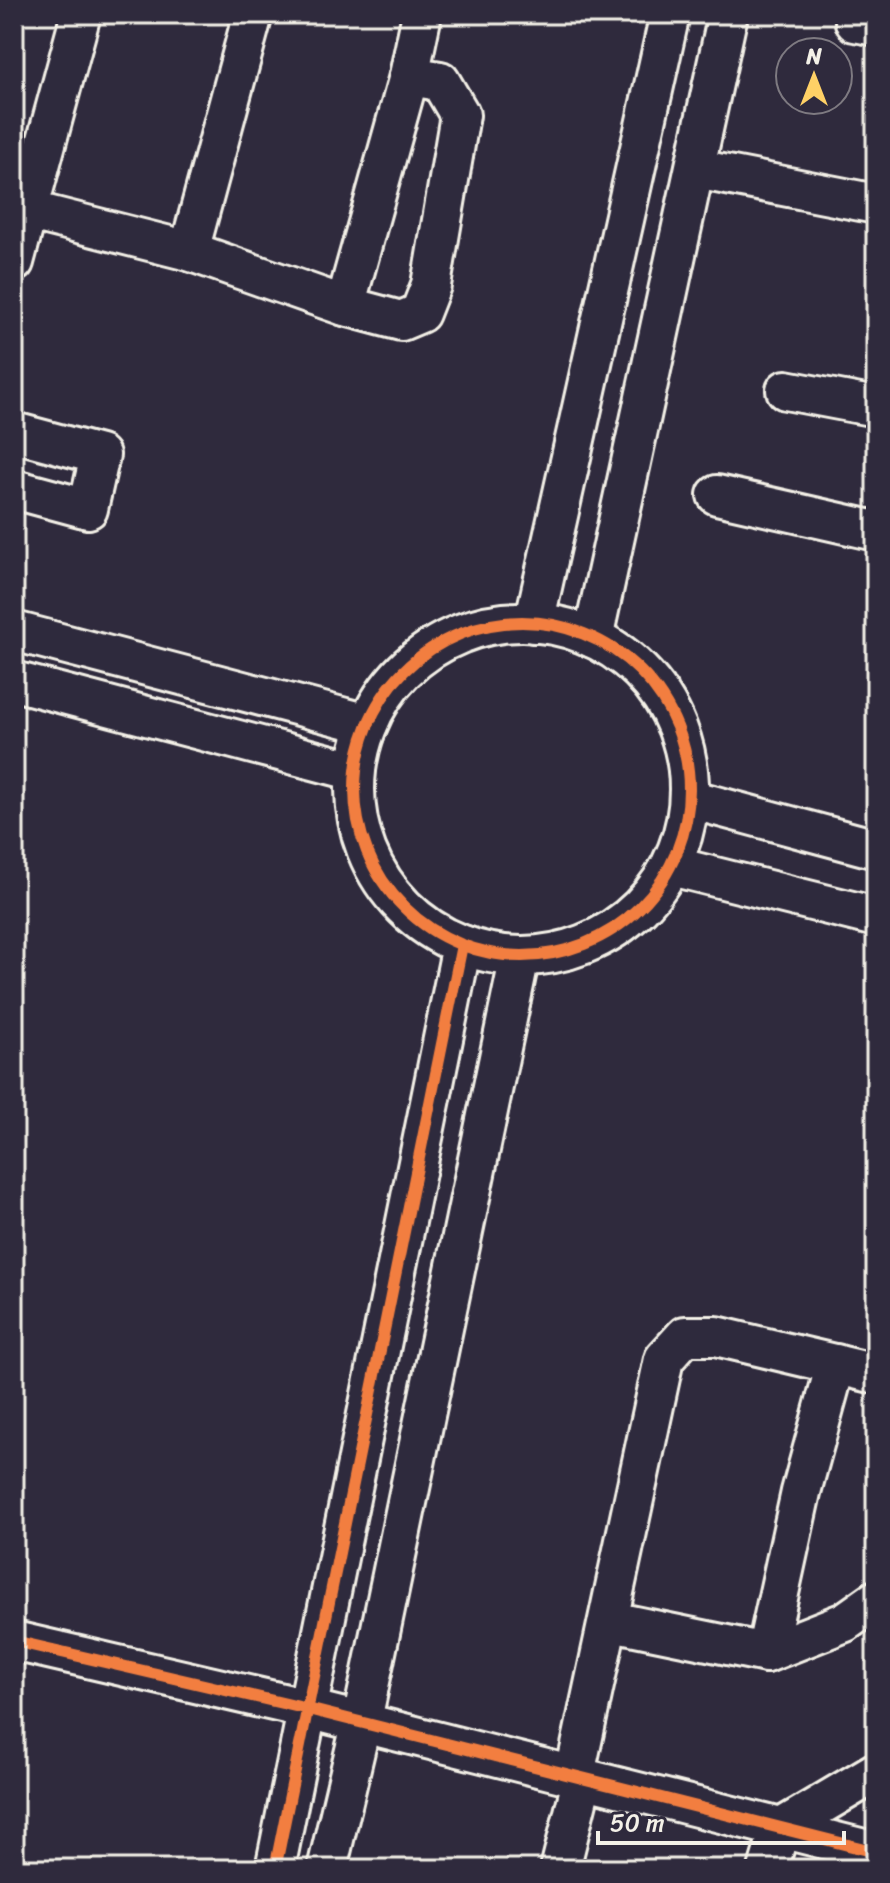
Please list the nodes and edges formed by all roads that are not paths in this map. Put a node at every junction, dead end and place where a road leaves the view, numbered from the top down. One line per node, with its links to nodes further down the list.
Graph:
1 (81, 14): 9 (street)
2 (253, 14): 10 (street)
3 (422, 14): 6 (street)
4 (670, 14): 19 (street)
5 (728, 14): 7 (street)
6 (409, 76): 12 (street); 12 (street)
7 (696, 169): 8 (street); 21 (street)
8 (876, 204)
9 (27, 210): 10 (street); 11 (street)
10 (189, 251): 12 (street)
11 (14, 262)
12 (345, 306)
13 (786, 390): 14 (street)
14 (876, 407)
15 (14, 432): 16 (street)
16 (14, 489)
17 (717, 495): 18 (street)
18 (876, 531)
19 (534, 623): 21 (street); 23 (street)
20 (14, 631): 23 (street)
21 (593, 638): 25 (street)
22 (14, 681): 24 (street)
23 (368, 724): 24 (street)
24 (355, 771): 29 (street)
25 (690, 799): 26 (street); 27 (street)
26 (876, 849)
27 (671, 866): 28 (street); 30 (street)
28 (876, 917)
29 (462, 945): 30 (street); 37 (street)
30 (520, 956): 38 (street)
31 (836, 1364): 32 (street); 34 (street); 36 (street)
32 (876, 1374)
33 (876, 1600): 36 (street)
34 (611, 1621): 36 (street); 40 (street)
35 (14, 1641): 37 (street)
36 (766, 1653)
37 (308, 1709): 38 (street); 43 (street)
38 (361, 1725): 40 (street); 44 (street)
39 (876, 1772): 41 (street)
40 (579, 1776): 41 (street); 45 (street)
41 (780, 1829): 42 (street); 46 (street)
42 (876, 1852)
43 (275, 1869)
44 (327, 1869)
45 (560, 1869)
46 (768, 1869)

